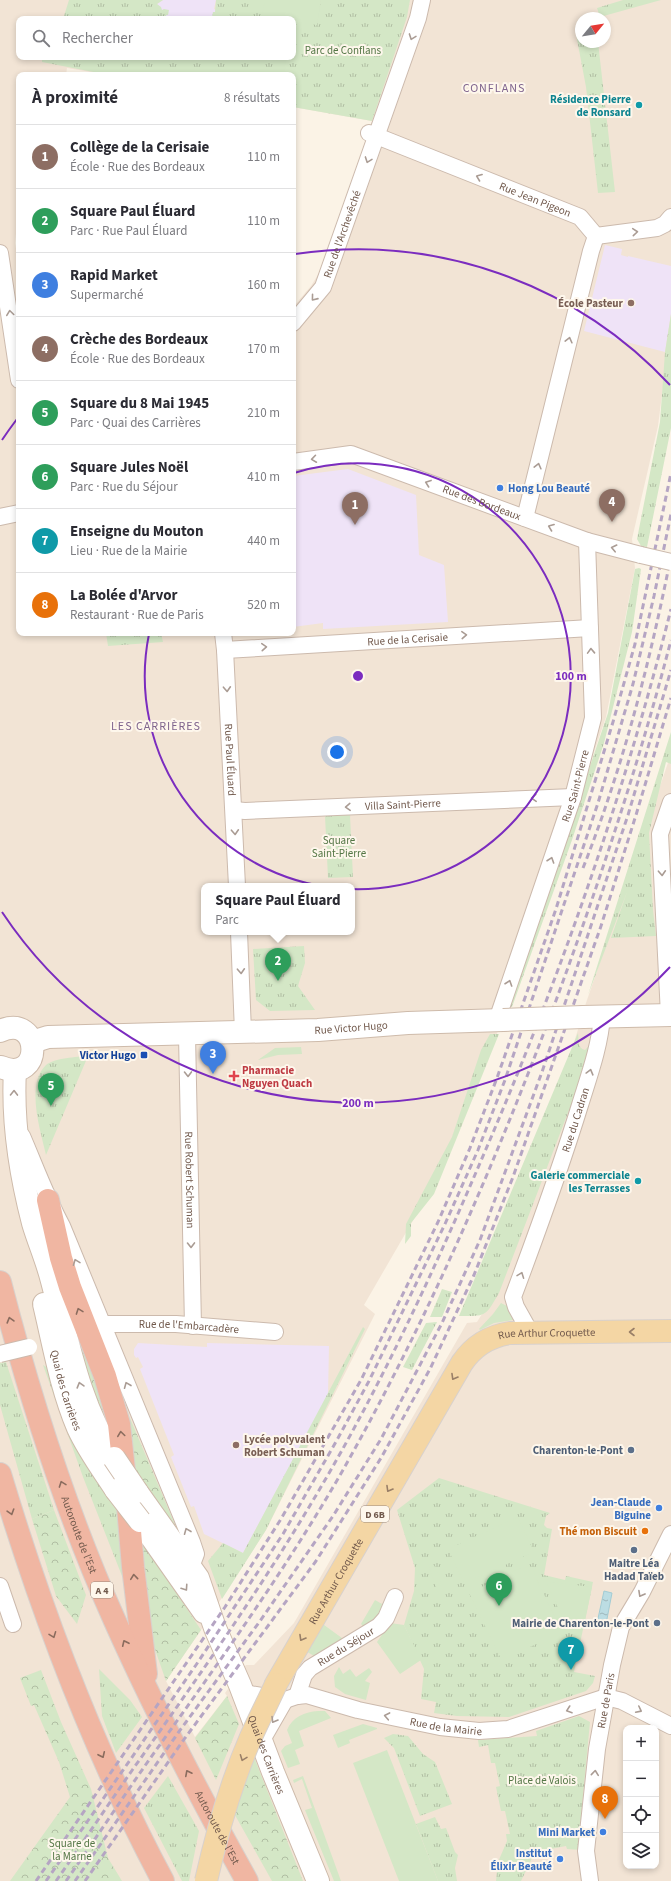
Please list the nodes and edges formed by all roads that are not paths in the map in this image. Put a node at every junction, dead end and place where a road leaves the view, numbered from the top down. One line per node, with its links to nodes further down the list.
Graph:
1 (422, 0): 2 (street, Rue de l'Archevêché, one-way to 2)
2 (372, 134): 4 (street, Rue Jean Pigeon, one-way to 2); 6 (street, Rue de l'Archevêché, one-way to 6)
3 (671, 217): 4 (street, one-way to 3)
4 (596, 236): 11 (street, one-way to 4)
5 (0, 253): 7 (street, one-way to 5)
6 (296, 319)
7 (16, 360)
8 (296, 462): 11 (street, Rue des Bordeaux, one-way to 8)
9 (16, 514): 10 (street)
10 (0, 517)
11 (525, 518): 12 (street, Rue des Bordeaux, one-way to 11)
12 (587, 541): 13 (street, Rue des Bordeaux, one-way to 12, bridge); 14 (street, Rue Saint-Pierre)
13 (671, 562)
14 (590, 628): 16 (street, Rue de la Cerisaie, one-way to 14); 17 (street, Rue Saint-Pierre, one-way to 14)
15 (223, 636): 16 (street, Rue Paul Éluard)
16 (225, 650): 19 (street, Rue Paul Éluard, one-way to 19)
17 (573, 797): 19 (street, Villa Saint-Pierre, one-way to 19); 24 (street, Rue Saint-Pierre, one-way to 17)
18 (671, 802): 22 (street, one-way to 22)
19 (234, 810): 20 (street, Rue Paul Éluard, one-way to 20)
20 (237, 883)
21 (239, 935): 26 (street, one-way to 26)
22 (670, 1015): 23 (main road, Rue Victor Hugo)
23 (592, 1016): 24 (main road, Rue Victor Hugo, bridge); 37 (street, Rue du Cadran, one-way to 23)
24 (500, 1020): 26 (main road, Rue Victor Hugo)
25 (2, 1026): 28 (main road)
26 (243, 1032): 27 (main road, Rue Victor Hugo)
27 (187, 1034): 28 (main road, Rue Victor Hugo); 34 (street, Rue Robert Schuman, one-way to 34)
28 (32, 1042): 29 (main road)
29 (7, 1068): 30 (main road, Quai des Carrières, one-way to 29)
30 (7, 1116): 31 (street, Quai des Carrières); 38 (main road, Quai des Carrières)
31 (48, 1200): 33 (street, Quai des Carrières, one-way to 31); 51 (highway, one-way to 31)
32 (0, 1282): 51 (highway, Autoroute de l’Est / A 4, one-way to 32)
33 (102, 1324): 34 (street, Rue de l'Embarcadère); 44 (street, Quai des Carrières, one-way to 33)
34 (193, 1326): 36 (street, Rue de l'Embarcadère)
35 (671, 1331): 37 (main road, Rue Arthur Croquette / D 6B, one-way to 37)
36 (275, 1332)
37 (530, 1332): 50 (main road, Rue Arthur Croquette / D 6B, one-way to 50)
38 (48, 1342): 39 (street, bridge); 41 (main road, Quai des Carrières, one-way to 38, bridge); 41 (main road, Quai des Carrières)
39 (0, 1354)
40 (0, 1474): 55 (highway, one-way to 55)
41 (127, 1491): 44 (main road, Quai des Carrières); 48 (main road, Quai des Carrières, one-way to 48, bridge)
42 (671, 1534): 43 (street, Rue de Paris)
43 (665, 1557): 52 (street, Rue de Paris, one-way to 52)
44 (191, 1567): 48 (main road, Quai des Carrières)
45 (0, 1586): 47 (street)
46 (395, 1597): 50 (street, Rue du Séjour)
47 (13, 1624)
48 (215, 1628): 49 (main road, Quai des Carrières)
49 (244, 1693): 50 (street, Rue de la Mairie); 54 (main road, Quai des Carrières)
50 (286, 1694): 52 (street, Rue de la Mairie, one-way to 50); 54 (street, one-way to 54); 58 (main road, Rue Arthur Croquette / D 6B, one-way to 58, bridge)
51 (149, 1695): 59 (highway, Autoroute de l’Est / A 4, one-way to 51)
52 (606, 1697): 53 (street, one-way to 53); 61 (street, Rue de Paris, one-way to 52)
53 (671, 1726)
54 (262, 1740): 60 (main road, Quai des Carrières)
55 (127, 1812): 56 (highway); 57 (highway)
56 (145, 1881)
57 (163, 1881)
58 (206, 1881)
59 (247, 1881)
60 (318, 1881)
61 (590, 1881)

